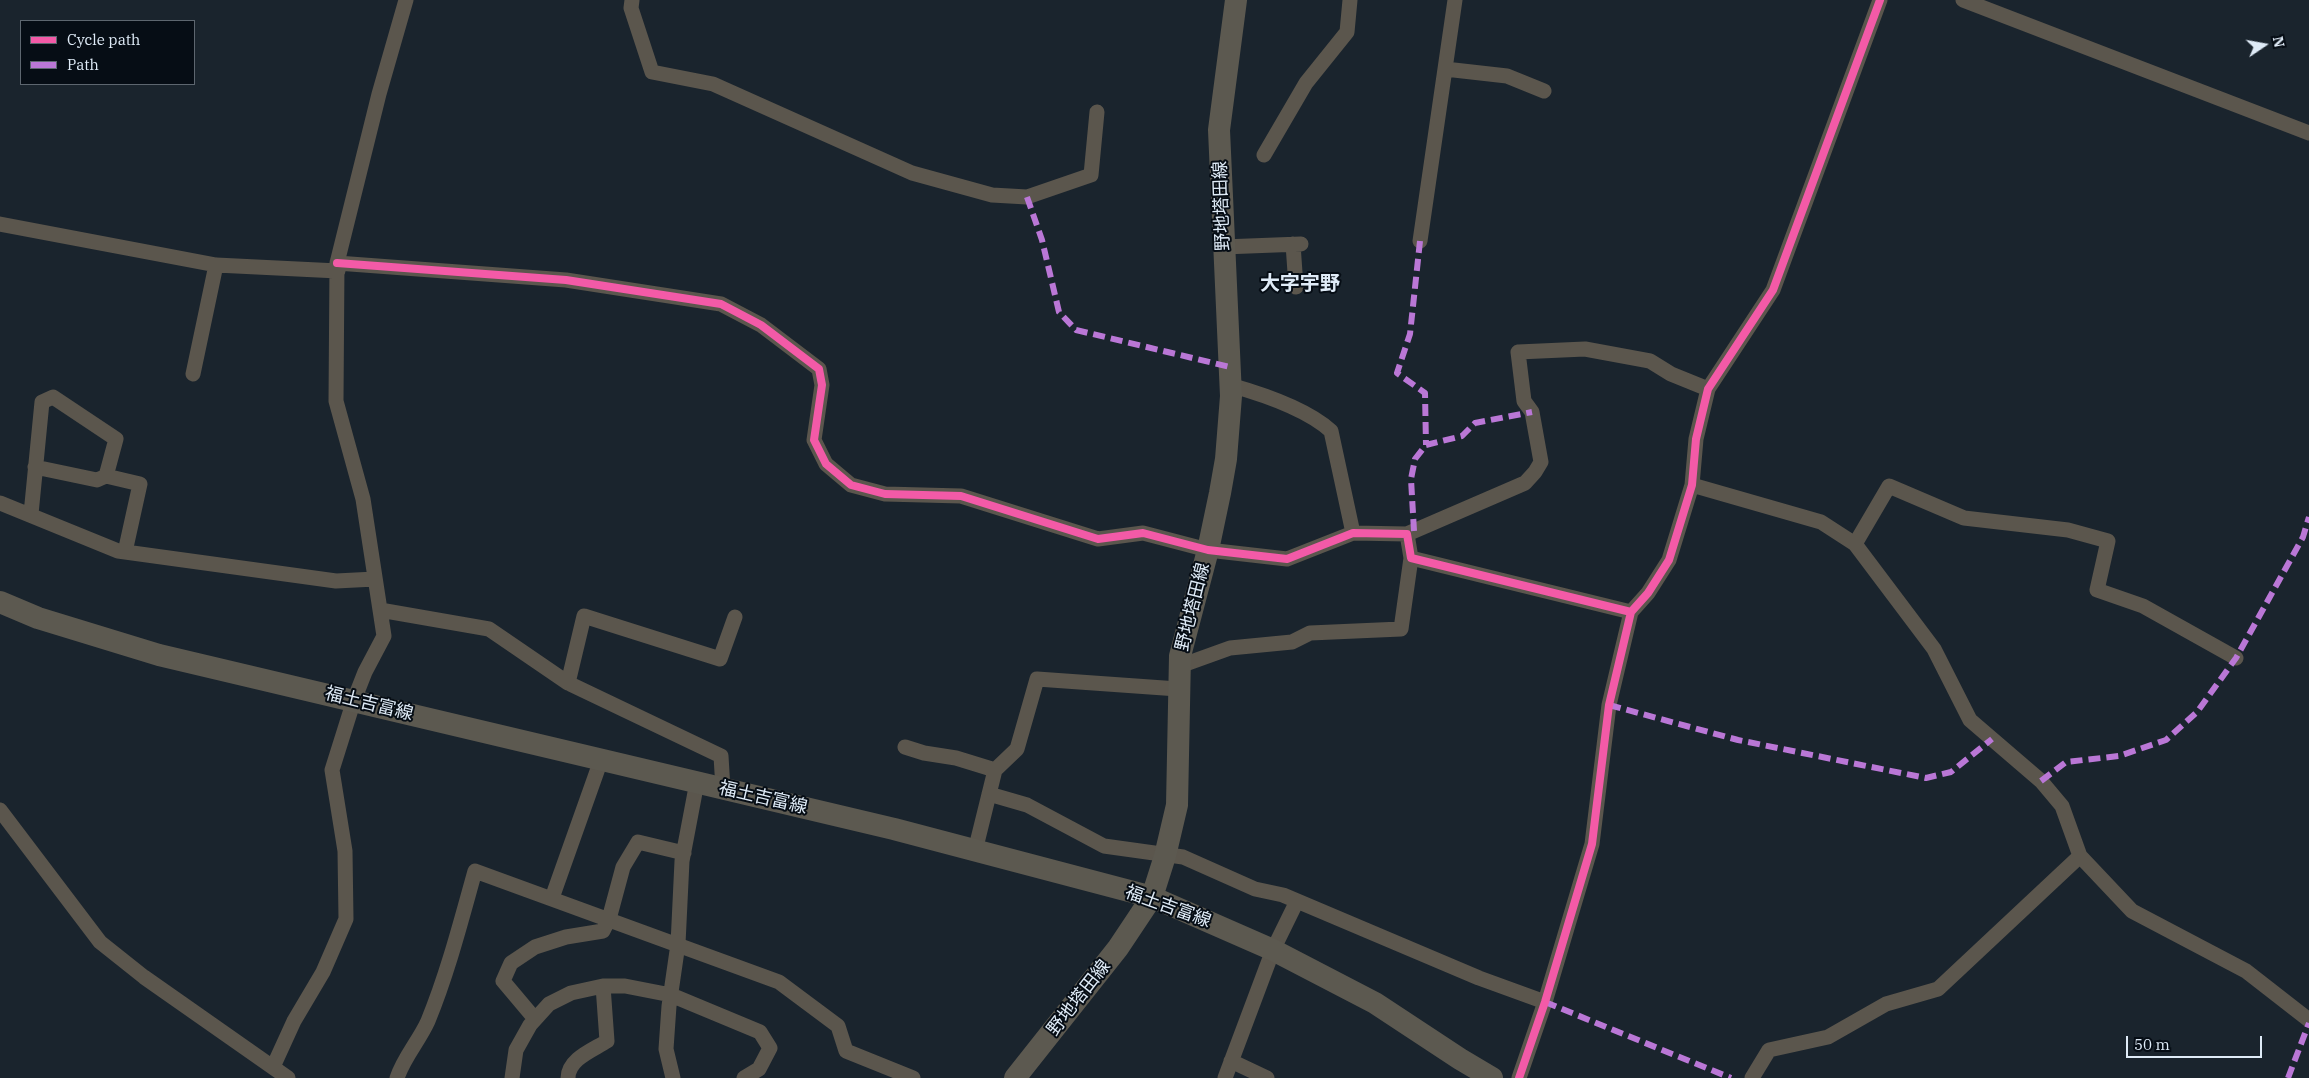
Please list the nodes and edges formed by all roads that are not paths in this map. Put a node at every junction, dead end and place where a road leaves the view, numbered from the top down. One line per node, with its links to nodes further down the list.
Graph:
1 (406, 0): 17 (street)
2 (632, 0): 10 (street)
3 (1236, 0): 15 (main road, 野地塔田線)
4 (1350, 0): 12 (street)
5 (1455, 0): 8 (street)
6 (1880, 0): 21 (street)
7 (1962, 0): 11 (street)
8 (1445, 69): 9 (street); 14 (street)
9 (1544, 90)
10 (1097, 112)
11 (2309, 133)
12 (1264, 155)
13 (0, 224): 16 (street)
14 (1420, 241)
15 (1223, 246): 18 (street); 20 (main road, 野地塔田線)
16 (216, 266): 17 (street); 19 (street)
17 (338, 267): 30 (street); 33 (street)
18 (1296, 287)
19 (193, 374)
20 (1230, 385): 27 (street); 30 (main road, 野地塔田線)
21 (1708, 389): 24 (street); 28 (street)
22 (35, 467): 23 (street); 23 (street); 26 (street)
23 (106, 476): 31 (street)
24 (1692, 485): 29 (street); 36 (street)
25 (0, 503): 26 (street)
26 (31, 514): 31 (street)
27 (1353, 533): 28 (street); 30 (street)
28 (1407, 534): 32 (street)
29 (1855, 544): 38 (street); 53 (street)
30 (1208, 550): 39 (main road, 野地塔田線)
31 (125, 552): 33 (street)
32 (1411, 558): 36 (street); 39 (street)
33 (375, 579): 35 (street)
34 (0, 602): 42 (main road, 福土吉富線)
35 (380, 610): 40 (street); 42 (street)
36 (1632, 612): 62 (street)
37 (735, 617): 40 (street)
38 (2236, 658)
39 (1180, 666): 41 (main road, 野地塔田線)
40 (568, 683): 47 (street)
41 (1178, 690): 45 (street); 52 (main road, 野地塔田線)
42 (354, 700): 44 (main road, 福土吉富線); 66 (street)
43 (905, 747): 45 (street)
44 (601, 760): 46 (main road, 福土吉富線); 55 (street)
45 (995, 770): 48 (street)
46 (697, 782): 47 (main road, 福土吉富線); 51 (street)
47 (723, 788): 50 (main road, 福土吉富線)
48 (989, 794): 50 (street); 52 (street)
49 (0, 810): 66 (street)
50 (975, 851): 54 (main road, 福土吉富線)
51 (684, 852): 57 (street); 58 (street)
52 (1165, 856): 54 (main road, 野地塔田線); 56 (street)
53 (2080, 856): 64 (street); 79 (street)
54 (1152, 897): 59 (main road, 福土吉富線); 74 (main road, 野地塔田線)
55 (552, 898): 57 (street); 68 (street)
56 (1298, 901): 59 (street); 62 (street)
57 (609, 919): 58 (street); 63 (street)
58 (678, 944): 61 (street); 73 (street)
59 (1273, 950): 65 (street); 77 (main road, 福土吉富線)
60 (603, 986): 61 (street); 63 (street); 70 (street)
61 (671, 995): 71 (street); 72 (street)
62 (1545, 1002): 78 (street)
63 (535, 1019): 69 (street)
64 (2309, 1020)
65 (1231, 1060): 75 (street); 76 (street)
66 (273, 1067): 67 (street)
67 (288, 1078)
68 (397, 1078)
69 (512, 1078)
70 (568, 1078)
71 (673, 1078)
72 (744, 1078)
73 (913, 1078)
74 (1015, 1078)
75 (1225, 1078)
76 (1267, 1078)
77 (1492, 1078)
78 (1520, 1078)
79 (1752, 1078)

